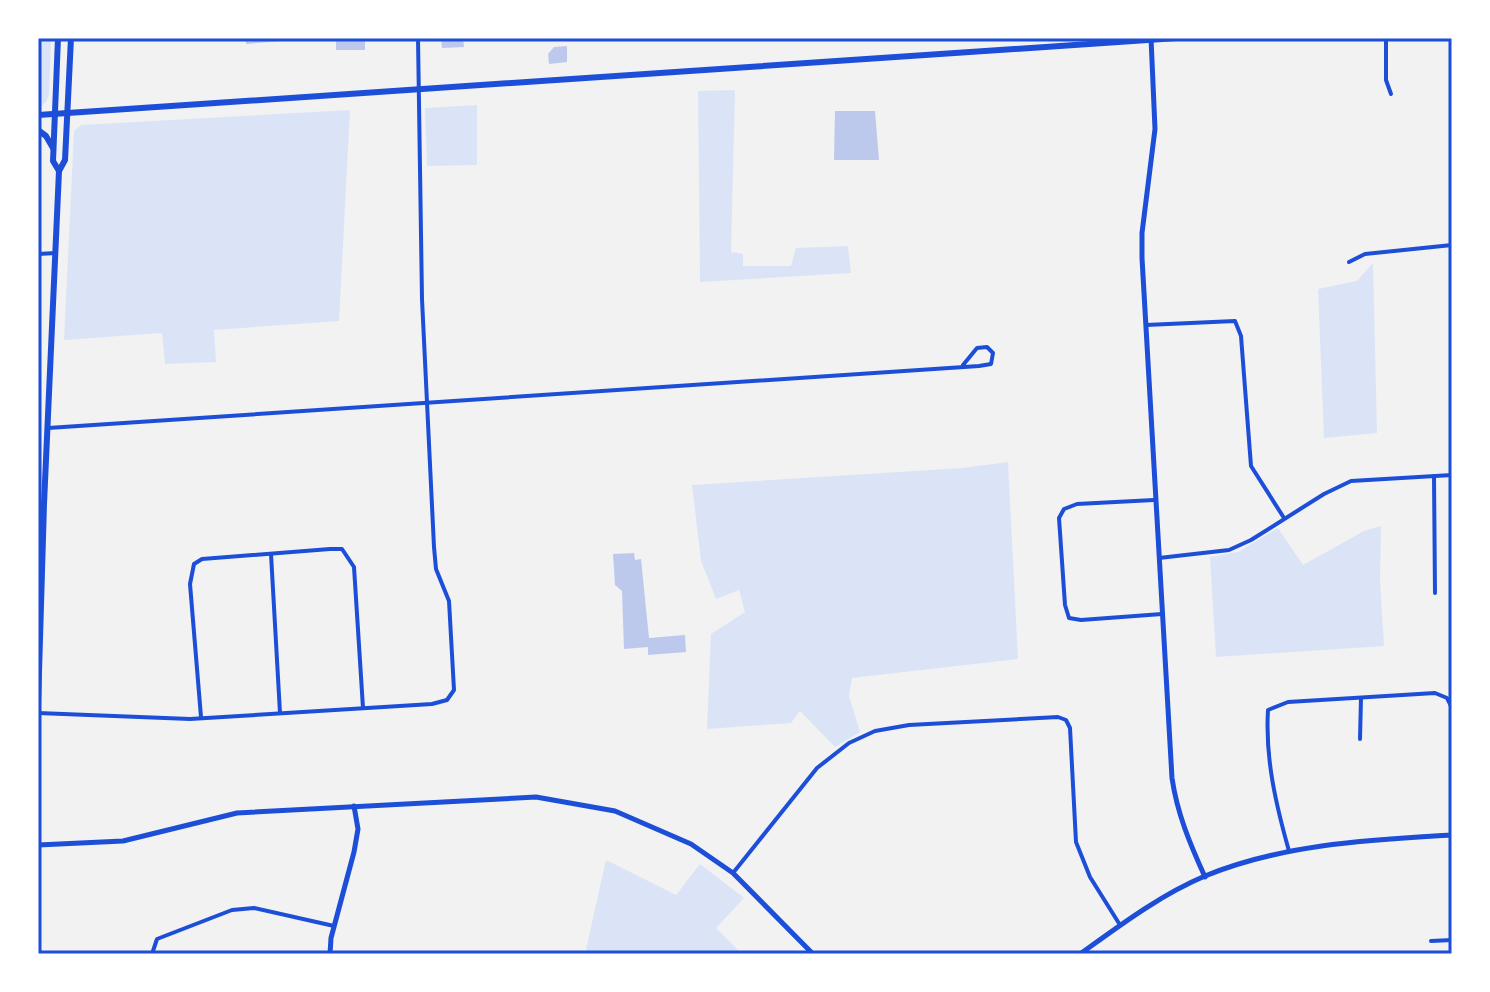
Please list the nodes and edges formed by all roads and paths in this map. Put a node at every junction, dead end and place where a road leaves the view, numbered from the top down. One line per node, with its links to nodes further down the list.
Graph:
1 (58, 38): 10 (main road)
2 (71, 38): 9 (main road)
3 (418, 38): 7 (street)
4 (1177, 38): 6 (main road)
5 (1386, 38): 8 (street)
6 (1151, 39): 7 (main road); 19 (street)
7 (418, 90): 9 (main road); 21 (street)
8 (1391, 94)
9 (68, 113): 10 (main road); 14 (main road)
10 (55, 114): 11 (main road); 13 (main road)
11 (38, 115)
12 (38, 130): 13 (main road)
13 (54, 150): 14 (main road)
14 (59, 171): 16 (main road)
15 (1452, 245): 18 (street)
16 (56, 253): 17 (street); 22 (main road)
17 (38, 254)
18 (1349, 262)
19 (1146, 325): 25 (street); 26 (street)
20 (963, 365): 20 (street); 21 (street)
21 (426, 402): 22 (street); 33 (street)
22 (48, 428): 32 (main road)
23 (1452, 475): 24 (street)
24 (1434, 476): 26 (street); 29 (street)
25 (1154, 500): 28 (street); 30 (street)
26 (1284, 518): 28 (street)
27 (271, 554): 33 (street); 36 (street); 37 (street)
28 (1159, 558): 30 (street)
29 (1435, 593)
30 (1162, 614): 44 (street)
31 (1361, 698): 34 (street); 38 (street); 42 (street)
32 (38, 706)
33 (363, 708): 36 (street)
34 (1452, 708)
35 (38, 713): 37 (street)
36 (280, 713): 37 (street)
37 (201, 717)
38 (1360, 739)
39 (354, 806): 41 (street); 43 (street); 46 (street)
40 (1452, 835): 42 (street)
41 (38, 845)
42 (1289, 851): 44 (street)
43 (733, 873): 45 (street); 51 (street)
44 (1205, 877): 45 (street)
45 (1120, 925): 52 (street)
46 (334, 926): 49 (street); 50 (street)
47 (1452, 940): 48 (street)
48 (1431, 941)
49 (152, 954)
50 (330, 954)
51 (813, 954)
52 (1080, 954)

